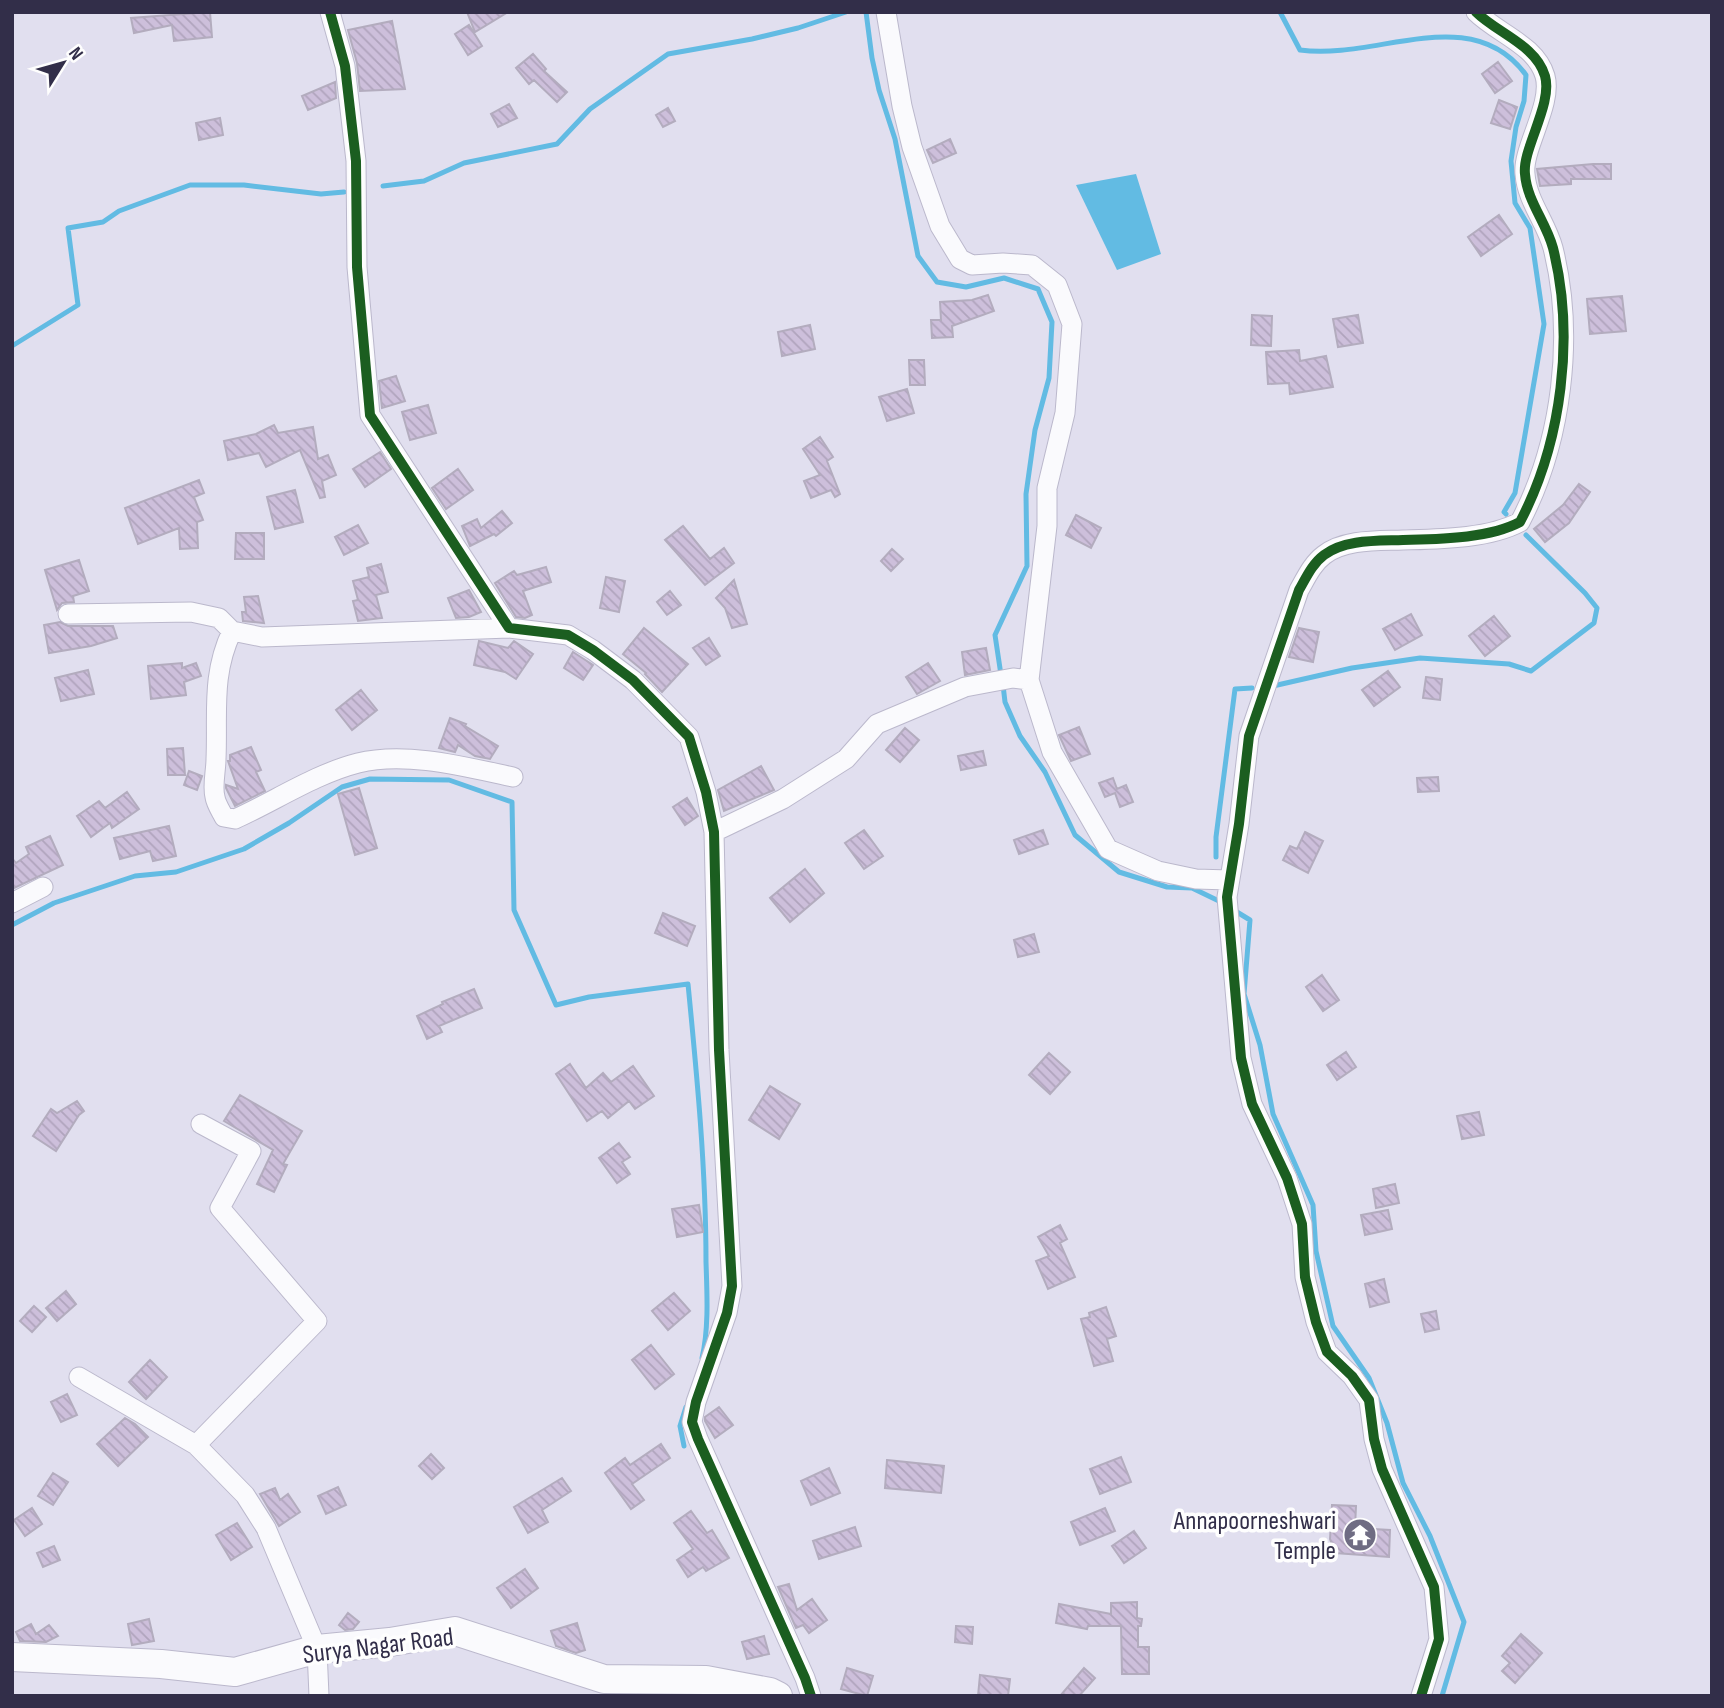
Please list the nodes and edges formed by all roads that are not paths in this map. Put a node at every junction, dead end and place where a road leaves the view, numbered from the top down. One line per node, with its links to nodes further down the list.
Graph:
1 (330, 12): 5 (street)
2 (886, 12): 7 (street)
3 (1476, 12): 11 (street)
4 (68, 614): 6 (street)
5 (509, 628): 6 (street); 9 (street)
6 (232, 631): 8 (street)
7 (1021, 679): 9 (street); 11 (street)
8 (513, 777)
9 (714, 832): 20 (street)
10 (43, 887): 12 (street)
11 (1228, 888): 21 (street)
12 (12, 903)
13 (201, 1124): 15 (street)
14 (79, 1377): 15 (street)
15 (196, 1445): 16 (street)
16 (317, 1649): 17 (street, Surya Nagar Road); 18 (street); 19 (street, Surya Nagar Road)
17 (12, 1657)
18 (319, 1696)
19 (778, 1696)
20 (811, 1696)
21 (1421, 1696)

